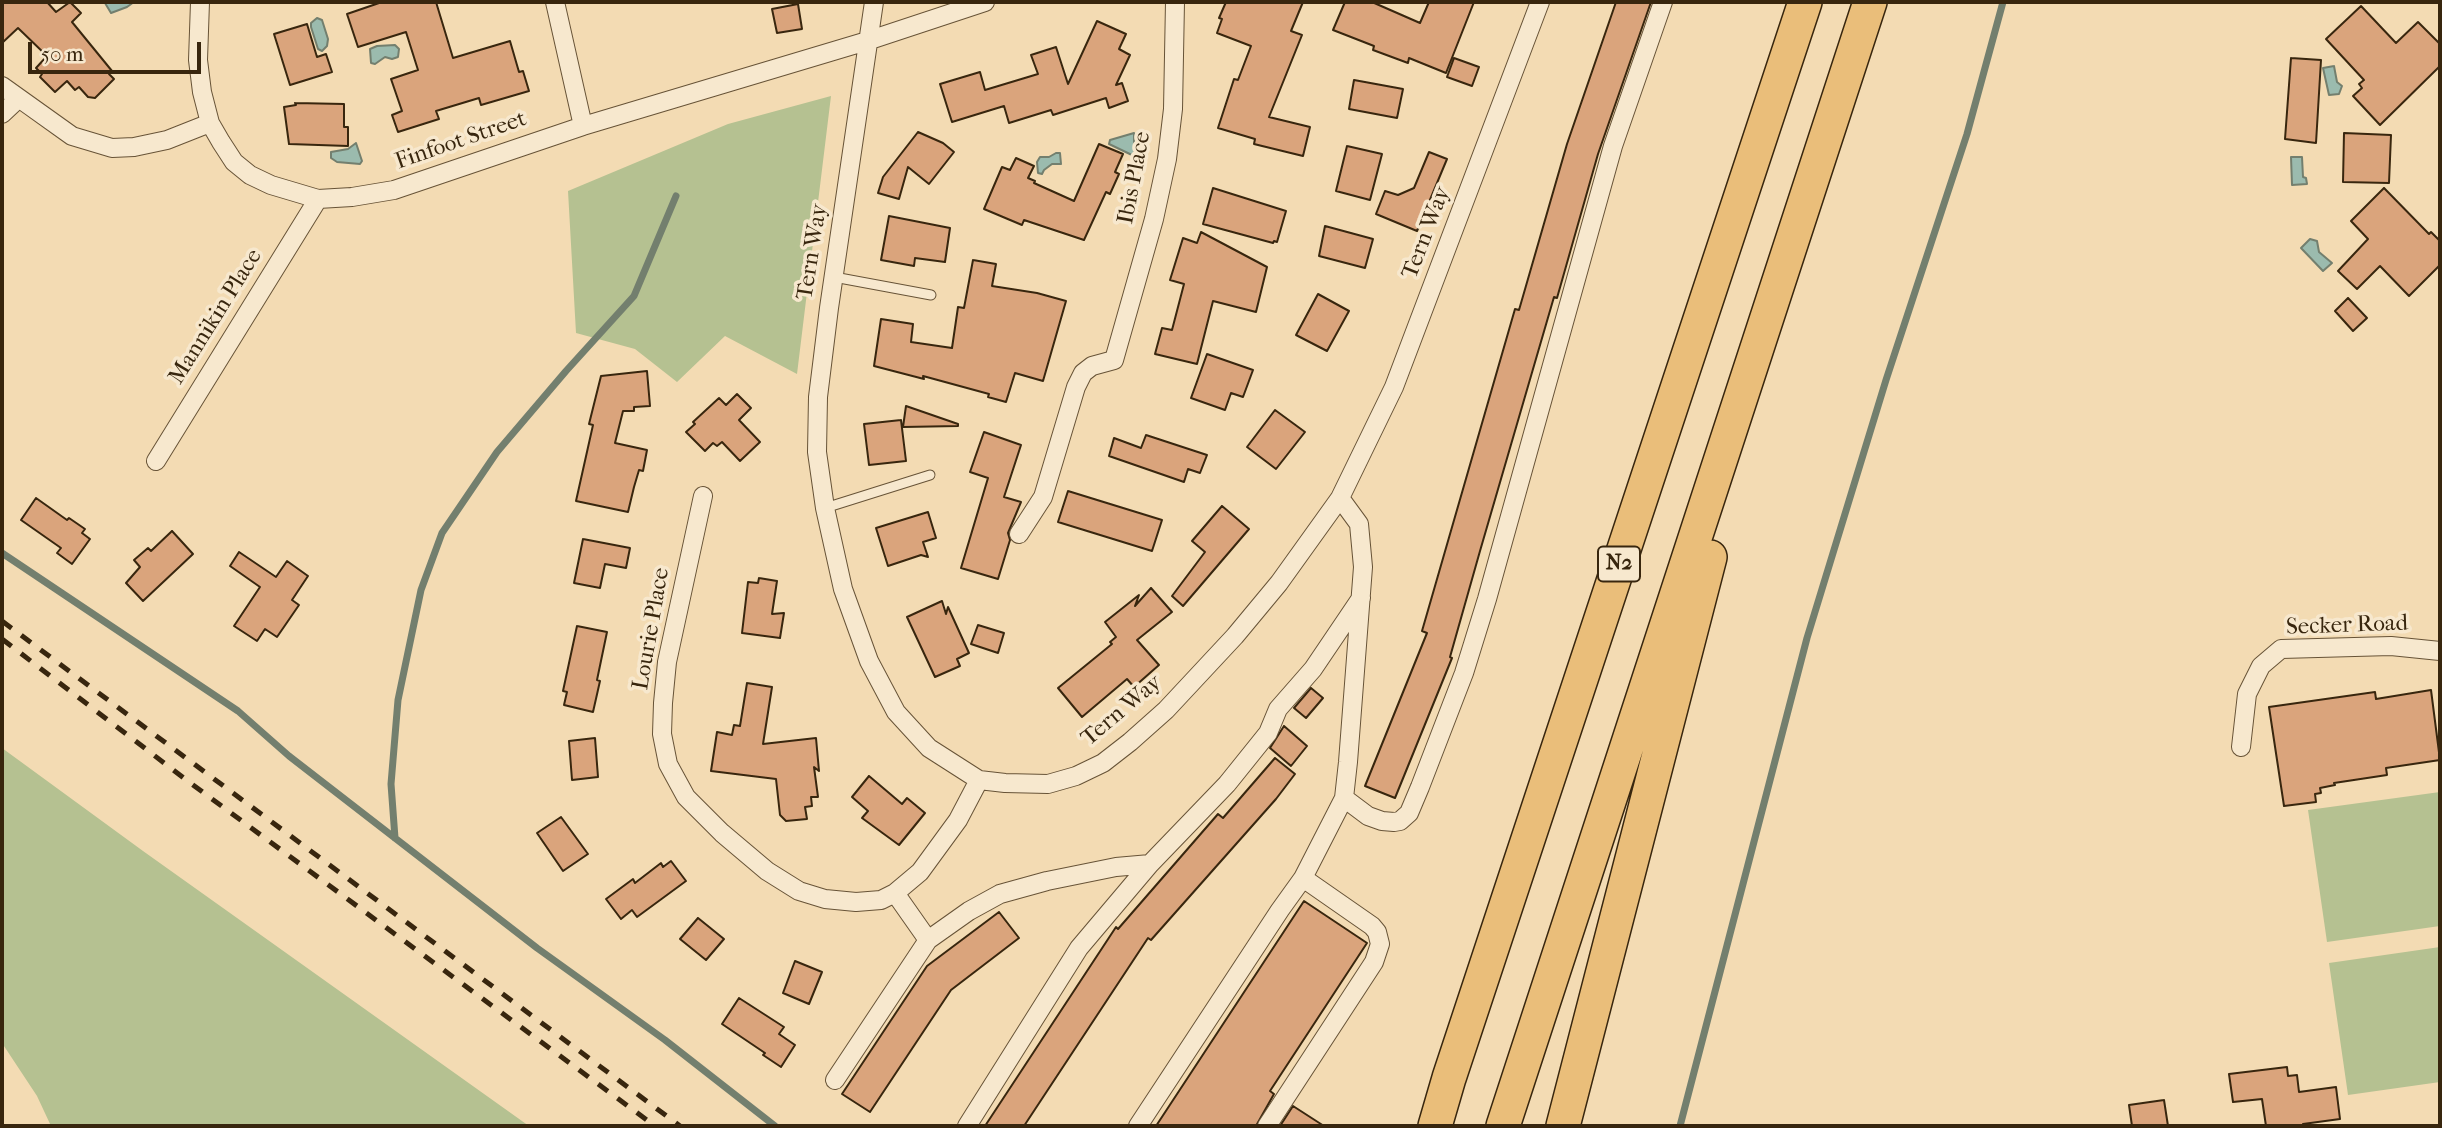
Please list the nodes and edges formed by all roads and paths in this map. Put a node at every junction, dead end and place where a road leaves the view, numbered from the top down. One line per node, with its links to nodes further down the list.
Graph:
1 (200, 2): 14 (street, Finfoot Street)
2 (555, 2): 15 (street)
3 (874, 2): 10 (street, Tern Way)
4 (985, 2): 10 (street, Finfoot Street)
5 (1175, 2): 25 (street, Ibis Place)
6 (1540, 2): 23 (street, Tern Way)
7 (1663, 2): 30 (street)
8 (1805, 2): 39 (highway, N2)
9 (1870, 2): 17 (highway)
10 (867, 41): 15 (street, Finfoot Street); 18 (street, Tern Way)
11 (2, 86): 12 (street)
12 (18, 99): 13 (street); 14 (street)
13 (2, 114)
14 (210, 123): 16 (street, Finfoot Street)
15 (583, 126): 16 (street, Finfoot Street)
16 (318, 200): 20 (street, Mannikin Place)
17 (1799, 216): 40 (highway); 41 (highway)
18 (834, 277): 19 (lane); 24 (street, Tern Way)
19 (931, 295)
20 (156, 461)
21 (930, 475): 24 (lane)
22 (704, 496): 33 (street, Lourie Place)
23 (1340, 498): 26 (street); 29 (street, Tern Way)
24 (825, 508): 29 (street, Tern Way)
25 (1019, 534)
26 (1362, 597): 30 (street); 31 (street)
27 (2440, 651): 28 (street, Secker Road)
28 (2241, 747)
29 (979, 779): 33 (street, Lourie Place)
30 (1344, 798): 32 (street)
31 (1150, 863): 34 (street); 36 (street)
32 (1304, 878): 37 (street); 38 (street)
33 (895, 893): 34 (street)
34 (928, 940): 35 (street)
35 (835, 1080)
36 (967, 1126)
37 (1138, 1126)
38 (1267, 1126)
39 (1435, 1126)
40 (1503, 1126)
41 (1563, 1126)

